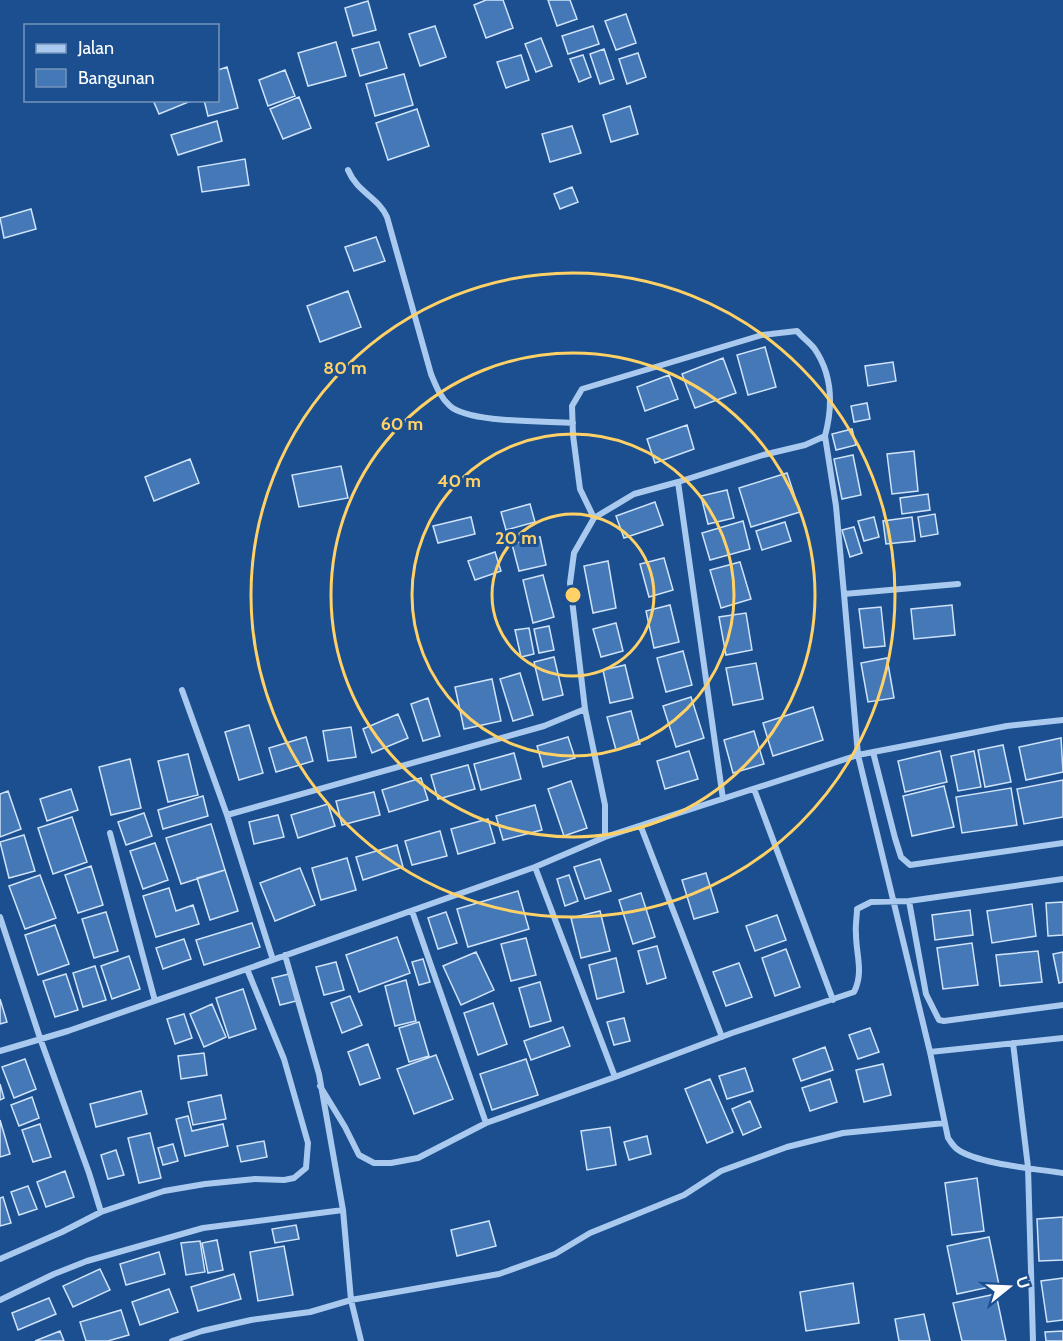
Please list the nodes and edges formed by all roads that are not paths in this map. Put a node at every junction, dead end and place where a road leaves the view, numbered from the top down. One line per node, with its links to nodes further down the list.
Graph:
1 (348, 170): 2 (street)
2 (573, 423): 3 (street); 5 (street)
3 (825, 436): 4 (street); 7 (street)
4 (678, 482): 5 (street); 14 (street)
5 (594, 518): 9 (street)
6 (958, 584): 7 (street)
7 (843, 594): 12 (street)
8 (182, 690): 15 (street)
9 (585, 709): 15 (street); 18 (street)
10 (1063, 720): 11 (street)
11 (873, 752): 12 (street); 19 (street)
12 (858, 755): 13 (street); 22 (street)
13 (754, 789): 14 (street); 29 (street)
14 (723, 799): 16 (street)
15 (227, 815): 27 (street)
16 (642, 827): 18 (street); 32 (street)
17 (110, 833): 30 (street)
18 (605, 837): 20 (street)
19 (1063, 843)
20 (536, 867): 24 (street); 38 (street)
21 (1063, 879): 23 (street)
22 (894, 901): 23 (street); 29 (street); 37 (street)
23 (909, 902): 31 (street)
24 (412, 910): 26 (street); 40 (street)
25 (0, 917): 33 (street)
26 (285, 955): 27 (street); 39 (street)
27 (273, 960): 28 (street)
28 (247, 969): 30 (street); 45 (street)
29 (833, 1000): 32 (street)
30 (155, 1001): 33 (street)
31 (1063, 1005)
32 (722, 1037): 38 (street)
33 (40, 1038): 36 (street); 45 (street)
34 (1063, 1038): 35 (street)
35 (1013, 1043): 37 (street); 42 (street)
36 (0, 1051)
37 (930, 1052): 41 (street)
38 (615, 1077): 40 (street)
39 (320, 1086): 40 (street); 44 (street)
40 (486, 1123)
41 (945, 1123): 42 (street); 48 (street)
42 (1029, 1167): 43 (street); 51 (street)
43 (1063, 1173)
44 (344, 1210): 47 (street); 48 (street)
45 (101, 1212): 46 (street)
46 (0, 1259)
47 (0, 1300)
48 (351, 1300): 49 (street); 50 (street)
49 (172, 1341)
50 (361, 1341)
51 (1033, 1341)

